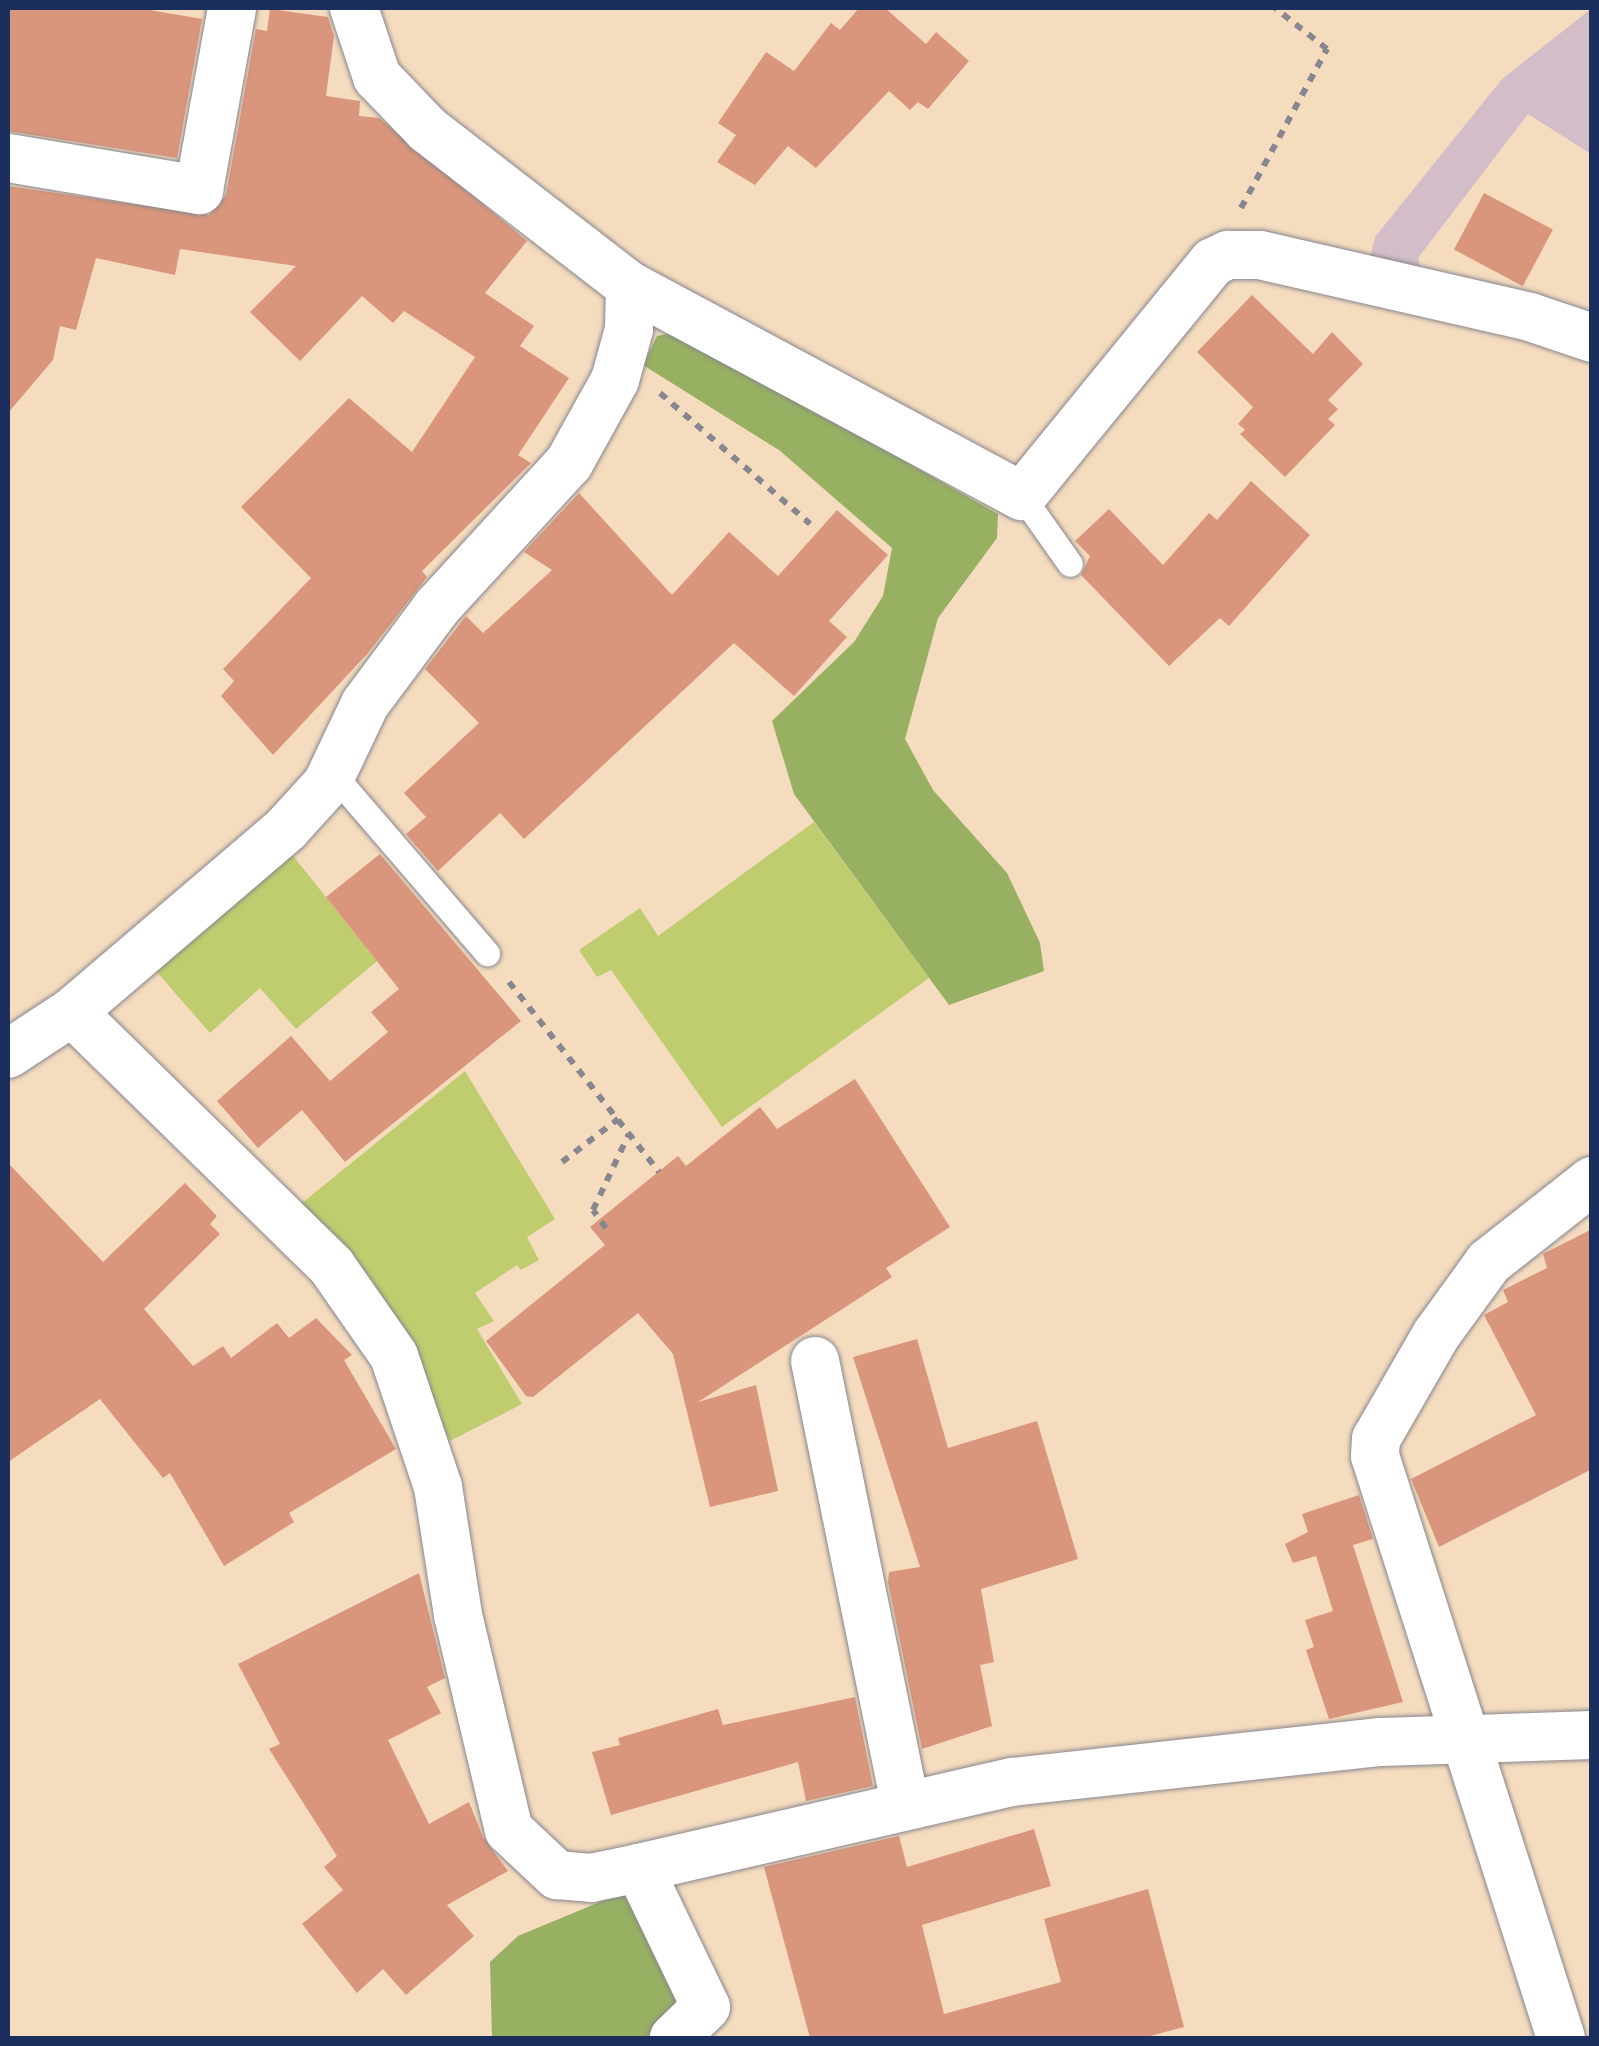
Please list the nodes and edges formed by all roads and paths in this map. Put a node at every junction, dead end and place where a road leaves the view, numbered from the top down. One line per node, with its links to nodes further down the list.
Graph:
1 (232, 8): 4 (street)
2 (354, 8): 6 (street)
3 (1276, 8): 5 (path)
4 (8, 158)
5 (1212, 262): 7 (street); 9 (street)
6 (630, 286): 8 (street); 9 (street)
7 (1592, 338)
8 (621, 360): 10 (path); 12 (street)
9 (1022, 496): 11 (lane)
10 (810, 524)
11 (1070, 564)
12 (332, 772): 13 (lane); 14 (street)
13 (487, 953): 16 (path)
14 (72, 1012): 15 (street); 26 (street)
15 (8, 1054)
16 (618, 1119): 17 (path); 18 (path)
17 (629, 1134): 19 (path); 21 (path)
18 (562, 1162)
19 (660, 1172)
20 (1592, 1182): 24 (street)
21 (606, 1228)
22 (815, 1361): 25 (street)
23 (1592, 1735): 24 (street)
24 (1464, 1738): 25 (street); 28 (street)
25 (905, 1804): 26 (street)
26 (639, 1868): 27 (street)
27 (700, 2028)
28 (1562, 2038)

